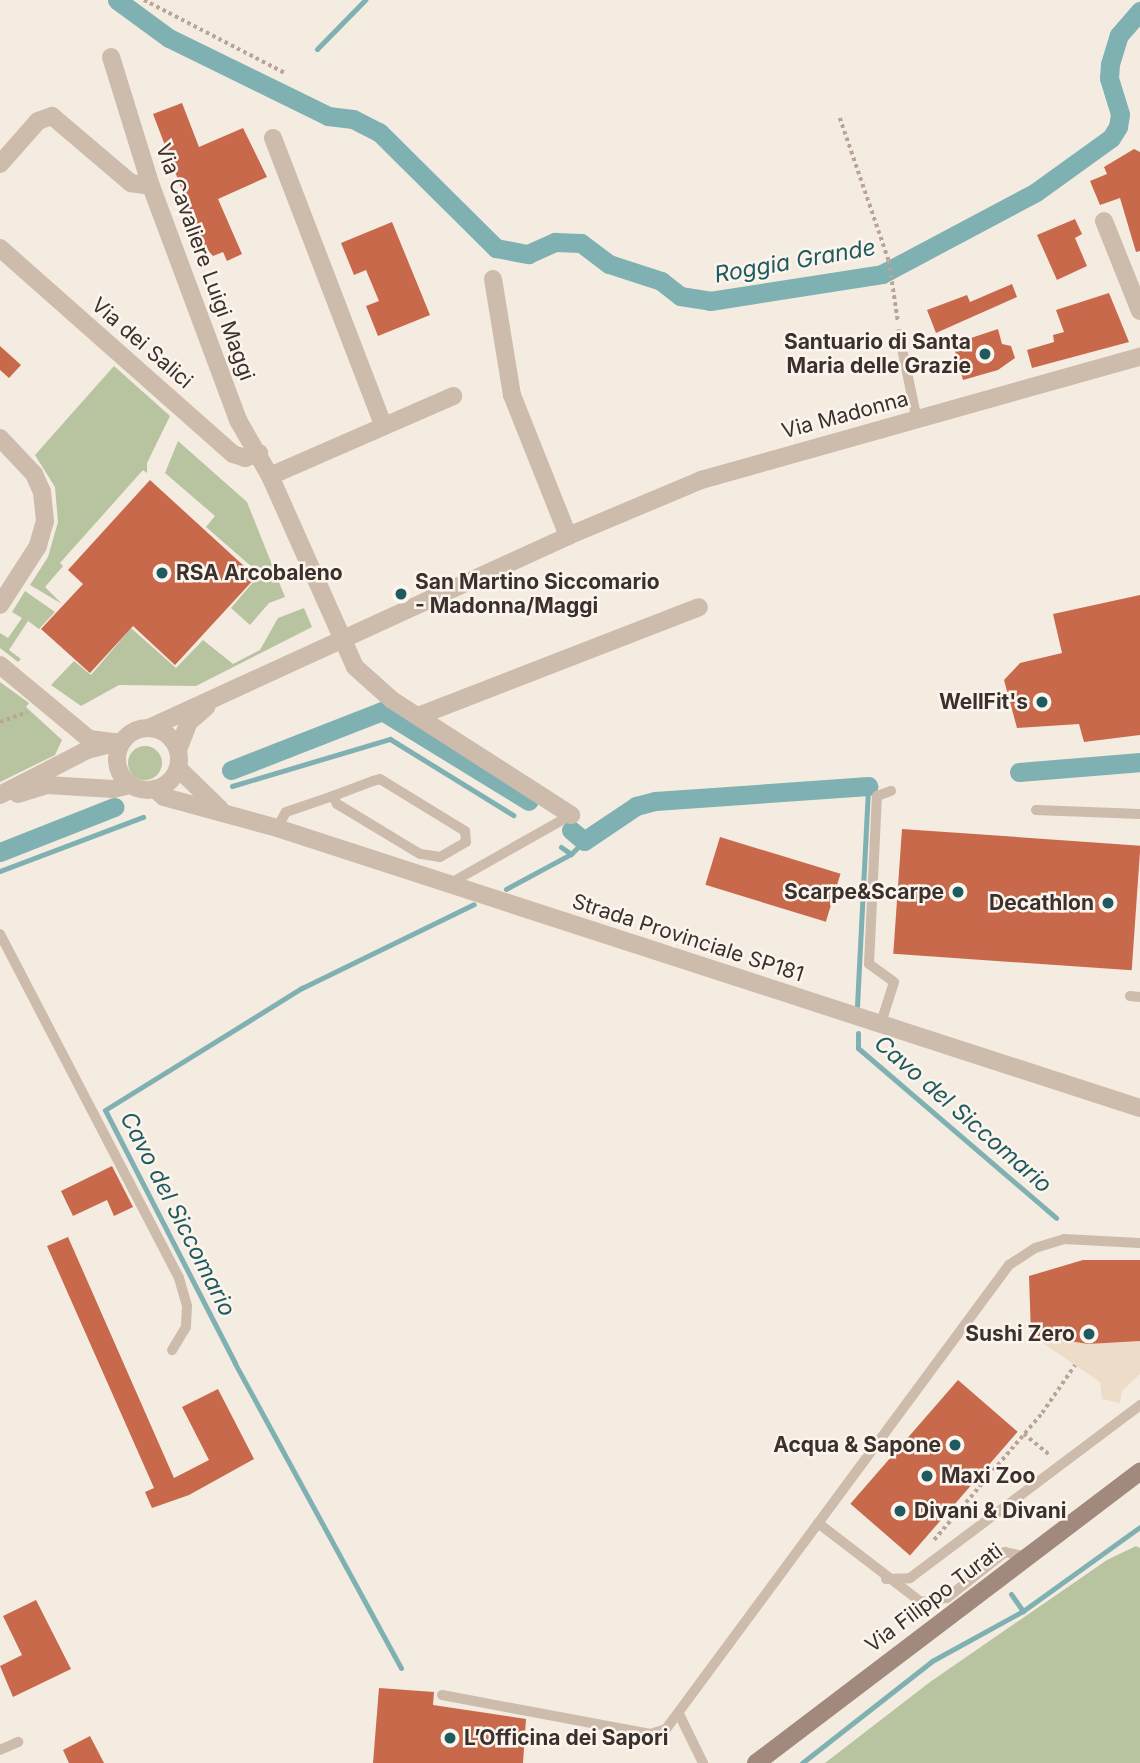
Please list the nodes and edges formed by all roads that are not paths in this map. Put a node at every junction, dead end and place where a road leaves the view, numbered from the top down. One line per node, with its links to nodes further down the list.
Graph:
1 (111, 57): 4 (street, Via Cavaliere Luigi Maggi)
2 (273, 138): 13 (street)
3 (0, 164): 4 (street)
4 (151, 186): 15 (street, Via Cavaliere Luigi Maggi)
5 (1104, 221): 8 (street)
6 (0, 248): 15 (street, Via dei Salici)
7 (494, 279): 17 (street)
8 (1140, 311)
9 (899, 334): 12 (lane)
10 (1140, 357): 12 (street, Via Madonna)
11 (453, 396): 13 (street)
12 (917, 420): 17 (street, Via Madonna)
13 (383, 425): 16 (street)
14 (0, 438): 18 (street)
15 (259, 453): 16 (street, Via Cavaliere Luigi Maggi)
16 (270, 476): 20 (street, Via Cavaliere Luigi Maggi)
17 (568, 536): 20 (street, Via Madonna)
18 (0, 605)
19 (699, 607): 23 (street)
20 (341, 641): 22 (street, Via Madonna); 23 (street)
21 (0, 665): 24 (street)
22 (217, 699): 25 (street, Via Madonna); 27 (street, Via Madonna)
23 (421, 715): 37 (street)
24 (71, 723): 26 (street); 28 (street)
25 (149, 728): 26 (street); 27 (street)
26 (122, 741): 28 (street); 29 (street)
27 (178, 759): 30 (street); 35 (street, Strada Provinciale SP181)
28 (66, 760): 33 (street)
29 (131, 785): 30 (street); 33 (street)
30 (155, 789): 35 (street, Strada Provinciale SP181)
31 (891, 791): 41 (lane)
32 (332, 796): 32 (lane); 38 (lane)
33 (0, 798)
34 (1036, 810): 36 (lane)
35 (223, 811): 38 (street, Strada Provinciale SP181)
36 (1140, 814)
37 (571, 815): 39 (lane)
38 (277, 828): 39 (street, Strada Provinciale SP181)
39 (449, 884): 41 (street, Strada Provinciale SP181)
40 (0, 934): 44 (lane)
41 (880, 1026): 42 (street, Strada Provinciale SP181)
42 (1140, 1108)
43 (1140, 1243): 47 (lane)
44 (172, 1350)
45 (1140, 1405): 49 (lane)
46 (1140, 1471): 48 (main road, Via Filippo Turati)
47 (818, 1523): 49 (lane); 51 (lane)
48 (1026, 1557): 49 (lane); 55 (main road, Via Filippo Turati)
49 (886, 1579)
50 (442, 1695): 51 (lane)
51 (679, 1714): 54 (lane)
52 (18, 1742): 53 (lane)
53 (0, 1749)
54 (703, 1763)
55 (756, 1763)

